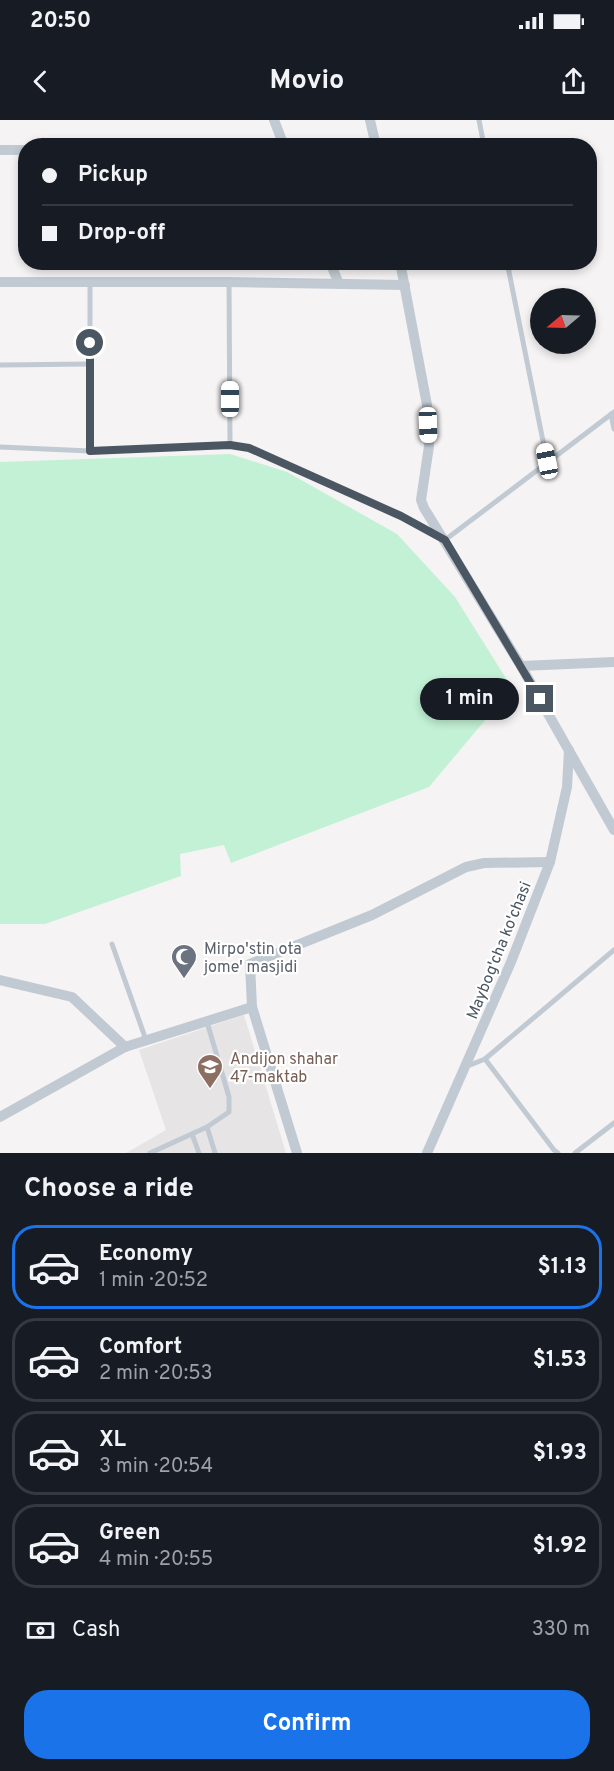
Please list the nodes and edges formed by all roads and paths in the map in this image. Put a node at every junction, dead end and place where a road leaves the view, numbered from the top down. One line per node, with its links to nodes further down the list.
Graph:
1 (274, 120): 4 (street)
2 (370, 120): 5 (street)
3 (479, 120): 6 (lane)
4 (281, 138)
5 (374, 138)
6 (482, 138)
7 (0, 150): 8 (street)
8 (18, 150)
9 (333, 270): 15 (street)
10 (402, 270): 16 (street)
11 (509, 270): 24 (lane)
12 (0, 282): 13 (street)
13 (90, 282): 14 (street); 17 (lane)
14 (229, 282): 15 (street); 21 (lane)
15 (339, 284): 16 (street)
16 (405, 285): 25 (street)
17 (90, 364): 18 (lane); 23 (lane)
18 (0, 365)
19 (613, 413): 20 (lane); 24 (lane)
20 (614, 429)
21 (230, 445): 23 (lane); 25 (lane)
22 (0, 447): 23 (lane)
23 (90, 451)
24 (547, 461): 25 (lane)
25 (445, 540): 27 (street)
26 (614, 662): 27 (street)
27 (521, 666): 28 (street)
28 (569, 750): 29 (street); 30 (street, Maybog'cha ko'chasi)
29 (614, 831)
30 (550, 862): 34 (street); 39 (street, Maybog'cha ko'chasi)
31 (112, 944): 36 (lane)
32 (614, 950): 38 (lane)
33 (0, 980): 37 (street)
34 (252, 1007): 35 (street); 47 (street)
35 (207, 1022): 36 (street); 42 (lane)
36 (146, 1040): 37 (street)
37 (125, 1047): 40 (street)
38 (485, 1059): 39 (lane); 49 (lane)
39 (465, 1067): 48 (street, Maybog'cha ko'chasi)
40 (0, 1117)
41 (614, 1123): 50 (lane)
42 (207, 1127): 43 (lane); 46 (lane)
43 (192, 1134): 44 (lane); 45 (lane)
44 (150, 1153)
45 (199, 1153)
46 (215, 1153)
47 (297, 1153)
48 (428, 1153)
49 (558, 1153)
50 (575, 1153)

